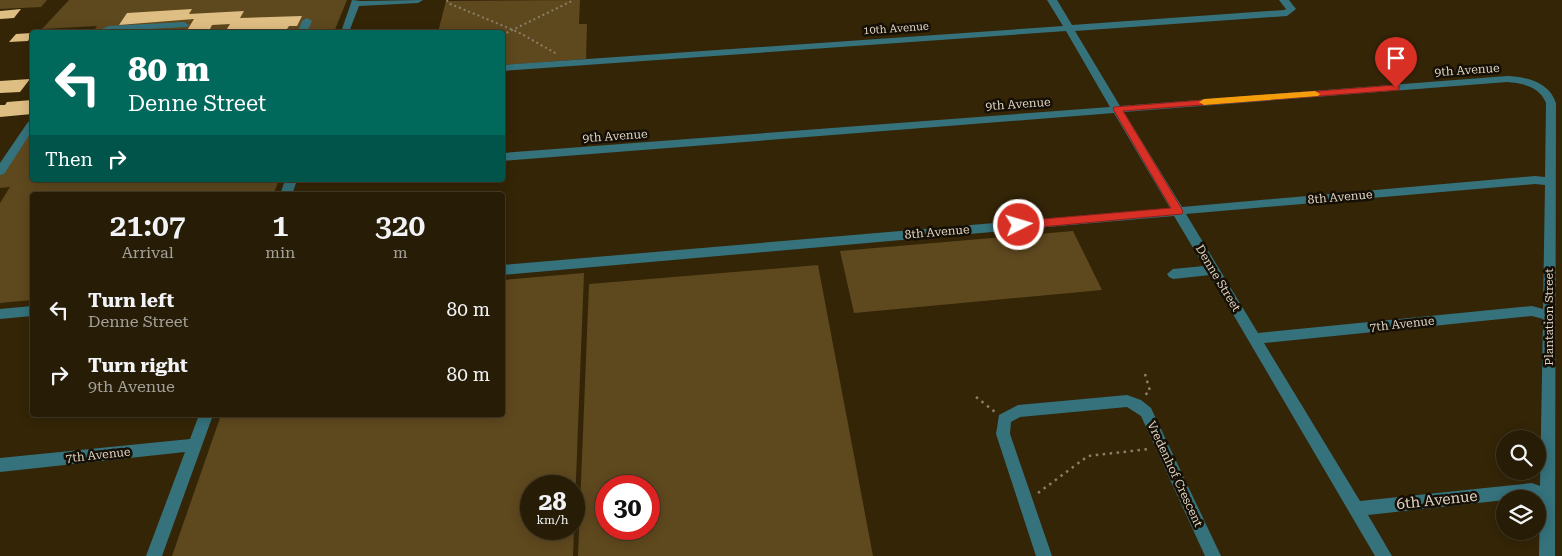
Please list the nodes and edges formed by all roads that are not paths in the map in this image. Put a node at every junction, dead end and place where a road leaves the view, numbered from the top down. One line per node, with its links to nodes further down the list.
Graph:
1 (418, 0): 4 (street)
2 (1052, 0): 7 (street, Denne Street)
3 (1284, 0): 7 (street, 10th Avenue)
4 (356, 2): 10 (street)
5 (307, 22): 9 (street)
6 (184, 25): 8 (street)
7 (1069, 28): 11 (street, 10th Avenue); 13 (street, Denne Street)
8 (109, 30)
9 (303, 30)
10 (346, 30)
11 (505, 68)
12 (1535, 86): 13 (street, 9th Avenue); 17 (street, Plantation Street)
13 (1117, 109): 15 (street, 9th Avenue); 18 (street, Denne Street)
14 (30, 127): 16 (street)
15 (505, 157)
16 (0, 171)
17 (1550, 182): 18 (street, 8th Avenue); 24 (street, Plantation Street)
18 (1178, 211): 19 (street, 8th Avenue); 20 (street, Denne Street)
19 (505, 270)
20 (1214, 270): 21 (street); 25 (street, Denne Street)
21 (1173, 274)
22 (30, 311): 23 (street)
23 (0, 314)
24 (1549, 316): 25 (street, 7th Avenue); 29 (street, Plantation Street)
25 (1254, 339): 30 (street, Denne Street)
26 (205, 417): 27 (street)
27 (195, 445): 28 (street, 7th Avenue); 31 (street)
28 (0, 465)
29 (1548, 496): 30 (street, 6th Avenue); 35 (street, Plantation Street)
30 (1356, 509): 34 (street, Denne Street)
31 (154, 556)
32 (1044, 556): 33 (street, Vredenhof Crescent)
33 (1213, 556)
34 (1384, 556)
35 (1547, 556)

